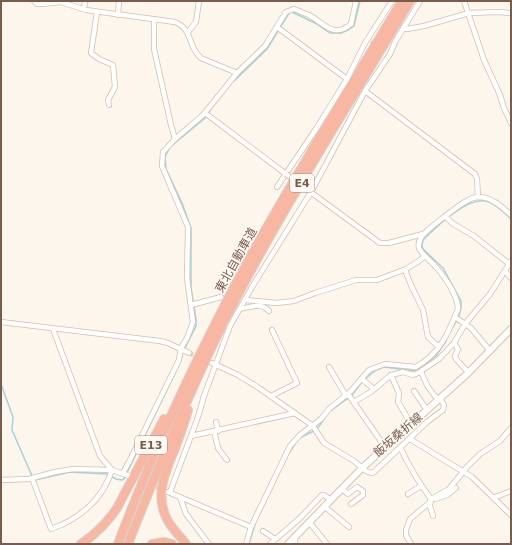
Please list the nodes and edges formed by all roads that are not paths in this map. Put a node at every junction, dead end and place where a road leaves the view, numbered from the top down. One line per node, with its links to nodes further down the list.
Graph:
1 (34, 1): 11 (street)
2 (86, 1): 11 (street)
3 (119, 1): 15 (street)
4 (199, 1): 19 (street)
5 (356, 1): 17 (street)
6 (392, 1): 21 (street)
7 (402, 1): 50 (highway, 東北自動車道 / E4)
8 (410, 1): 57 (highway, 東北自動車道 / E4)
9 (420, 1): 18 (street)
10 (464, 1): 13 (street)
11 (84, 9): 12 (street)
12 (97, 12): 15 (street); 23 (street)
13 (469, 13): 14 (street); 18 (street); 25 (street)
14 (511, 13)
15 (118, 15): 16 (street)
16 (154, 19): 19 (street); 26 (street)
17 (279, 28): 20 (street); 21 (street)
18 (403, 28): 22 (street)
19 (188, 32): 20 (street)
20 (237, 72): 24 (street)
21 (347, 79): 27 (street)
22 (365, 91): 29 (street); 30 (street)
23 (109, 105)
24 (207, 114): 26 (street); 27 (street)
25 (511, 123)
26 (175, 139): 41 (street)
27 (286, 173): 28 (street); 29 (street, bridge)
28 (277, 187)
29 (310, 191): 33 (street); 40 (street)
30 (478, 197): 31 (street); 32 (street)
31 (511, 215)
32 (447, 218): 33 (street); 35 (street)
33 (423, 234): 34 (street)
34 (425, 256): 36 (street); 44 (street)
35 (510, 262): 37 (street)
36 (405, 270): 40 (street); 52 (street)
37 (505, 271): 38 (street); 46 (street)
38 (511, 278)
39 (220, 297): 41 (street)
40 (245, 300): 42 (street)
41 (193, 305): 53 (street)
42 (240, 309): 43 (street); 55 (street)
43 (270, 311)
44 (457, 318): 46 (street); 52 (street)
45 (1, 322): 47 (street)
46 (464, 324): 51 (street); 54 (street)
47 (52, 329): 53 (street); 81 (street)
48 (511, 329): 54 (main road, 飯坂桑折線)
49 (272, 330): 64 (street)
50 (208, 337): 103 (highway, E13); 104 (highway, 東北自動車道 / E4)
51 (454, 343): 58 (street); 59 (street)
52 (440, 346): 58 (street)
53 (185, 350): 81 (street)
54 (490, 351): 59 (main road, 飯坂桑折線)
55 (214, 364): 64 (street); 74 (street)
56 (329, 367): 65 (street)
57 (202, 370): 105 (highway, 東北自動車道 / E4); 108 (highway, E13)
58 (417, 371): 60 (street); 61 (street); 66 (street)
59 (469, 373): 66 (main road, 飯坂桑折線)
60 (391, 375): 62 (street); 70 (street)
61 (363, 380): 62 (street); 65 (street)
62 (374, 389): 65 (street)
63 (414, 391): 67 (street)
64 (270, 396): 68 (street)
65 (349, 397): 72 (street); 76 (street)
66 (439, 399): 67 (main road, 飯坂桑折線); 75 (street)
67 (427, 410): 70 (main road, 飯坂桑折線)
68 (295, 414): 72 (street); 73 (street)
69 (216, 422): 73 (street)
70 (411, 424): 76 (main road, 飯坂桑折線)
71 (511, 428): 80 (street)
72 (315, 429): 79 (street); 98 (street)
73 (216, 431): 74 (street); 78 (street)
74 (190, 436): 89 (street)
75 (410, 439): 77 (street); 80 (street)
76 (385, 447): 79 (main road, 飯坂桑折線)
77 (400, 447): 79 (street); 84 (street)
78 (227, 460)
79 (362, 468): 86 (main road, 飯坂桑折線)
80 (462, 471): 90 (street); 91 (street)
81 (111, 474): 83 (street); 83 (street)
82 (1, 480): 83 (street)
83 (33, 480)
84 (421, 486): 88 (street); 91 (street)
85 (456, 488): 91 (street)
86 (342, 489): 92 (main road, 飯坂桑折線); 93 (street)
87 (511, 491): 90 (street)
88 (408, 494)
89 (180, 497): 98 (street); 109 (street)
90 (493, 498): 95 (street)
91 (431, 499): 96 (street); 114 (street)
92 (331, 500): 94 (main road, 飯坂桑折線); 101 (street)
93 (351, 504)
94 (324, 506): 97 (main road, 飯坂桑折線); 99 (street)
95 (511, 515)
96 (433, 516)
97 (309, 522): 102 (main road, 飯坂桑折線); 113 (street)
98 (251, 527): 110 (street)
99 (348, 527)
100 (263, 531): 101 (street)
101 (275, 539): 111 (street)
102 (295, 541): 112 (main road, 飯坂桑折線)
103 (82, 544)
104 (118, 544)
105 (128, 544)
106 (152, 544): 107 (highway)
107 (172, 544)
108 (186, 544)
109 (209, 544)
110 (246, 544)
111 (270, 544)
112 (288, 544)
113 (327, 544)
114 (411, 544)

